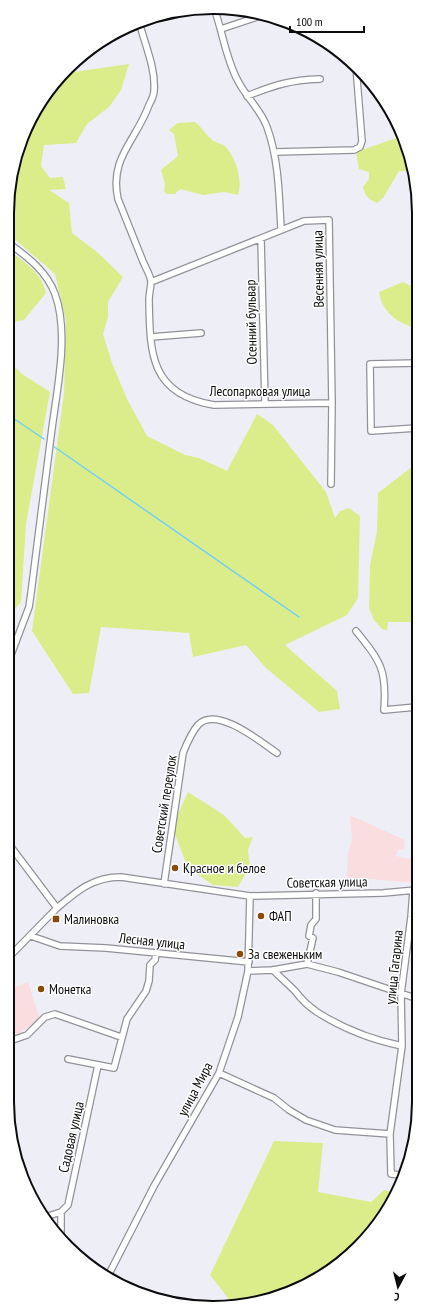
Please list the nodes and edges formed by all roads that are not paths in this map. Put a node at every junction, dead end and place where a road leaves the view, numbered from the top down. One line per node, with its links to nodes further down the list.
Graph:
1 (216, 14): 4 (street)
2 (253, 18): 4 (street)
3 (141, 28): 12 (street, Лесопарковая улица)
4 (221, 29): 7 (street)
5 (357, 75): 8 (street)
6 (320, 79): 7 (street)
7 (247, 96): 8 (street)
8 (275, 152): 9 (street)
9 (281, 229): 10 (street, Весенняя улица); 16 (street, Весенняя улица)
10 (261, 239): 12 (street, Весенняя улица); 17 (street, Осенний бульвар)
11 (14, 247): 21 (street)
12 (151, 282): 14 (street, Лесопарковая улица)
13 (201, 333): 14 (street)
14 (152, 337): 17 (street, Лесопарковая улица)
15 (412, 363): 18 (street)
16 (332, 403): 17 (street, Лесопарковая улица); 19 (street, Весенняя улица)
17 (265, 404)
18 (412, 428)
19 (331, 484)
20 (356, 631): 22 (street)
21 (14, 648)
22 (412, 707)
23 (277, 753): 25 (street, Советский переулок)
24 (14, 851): 29 (street)
25 (164, 884): 28 (street, Советская улица); 29 (street, Советская улица)
26 (412, 890): 27 (street, Советская улица)
27 (316, 893): 28 (street, Советская улица); 35 (street)
28 (250, 896): 34 (street, улица Мира)
29 (57, 908): 31 (street, Советская улица)
30 (412, 908): 38 (street, улица Гагарина)
31 (31, 936): 32 (street, Советская улица); 33 (street, Лесная улица)
32 (14, 952)
33 (156, 954): 34 (street, Лесная улица); 40 (street)
34 (249, 962): 36 (street, улица Мира)
35 (307, 964): 37 (street); 38 (street)
36 (248, 970): 37 (street); 45 (street, улица Мира)
37 (273, 970): 42 (street)
38 (401, 994): 39 (street); 42 (street, улица Гагарина)
39 (412, 997)
40 (121, 1037): 41 (street); 44 (street)
41 (14, 1040)
42 (402, 1046): 46 (street, улица Гагарина)
43 (68, 1059): 44 (street)
44 (98, 1065): 48 (street, Садовая улица)
45 (219, 1073): 46 (street); 51 (street, улица Мира)
46 (390, 1134): 47 (street, улица Гагарина)
47 (398, 1175)
48 (61, 1212): 49 (street); 50 (street)
49 (50, 1216)
50 (61, 1230)
51 (110, 1272)

